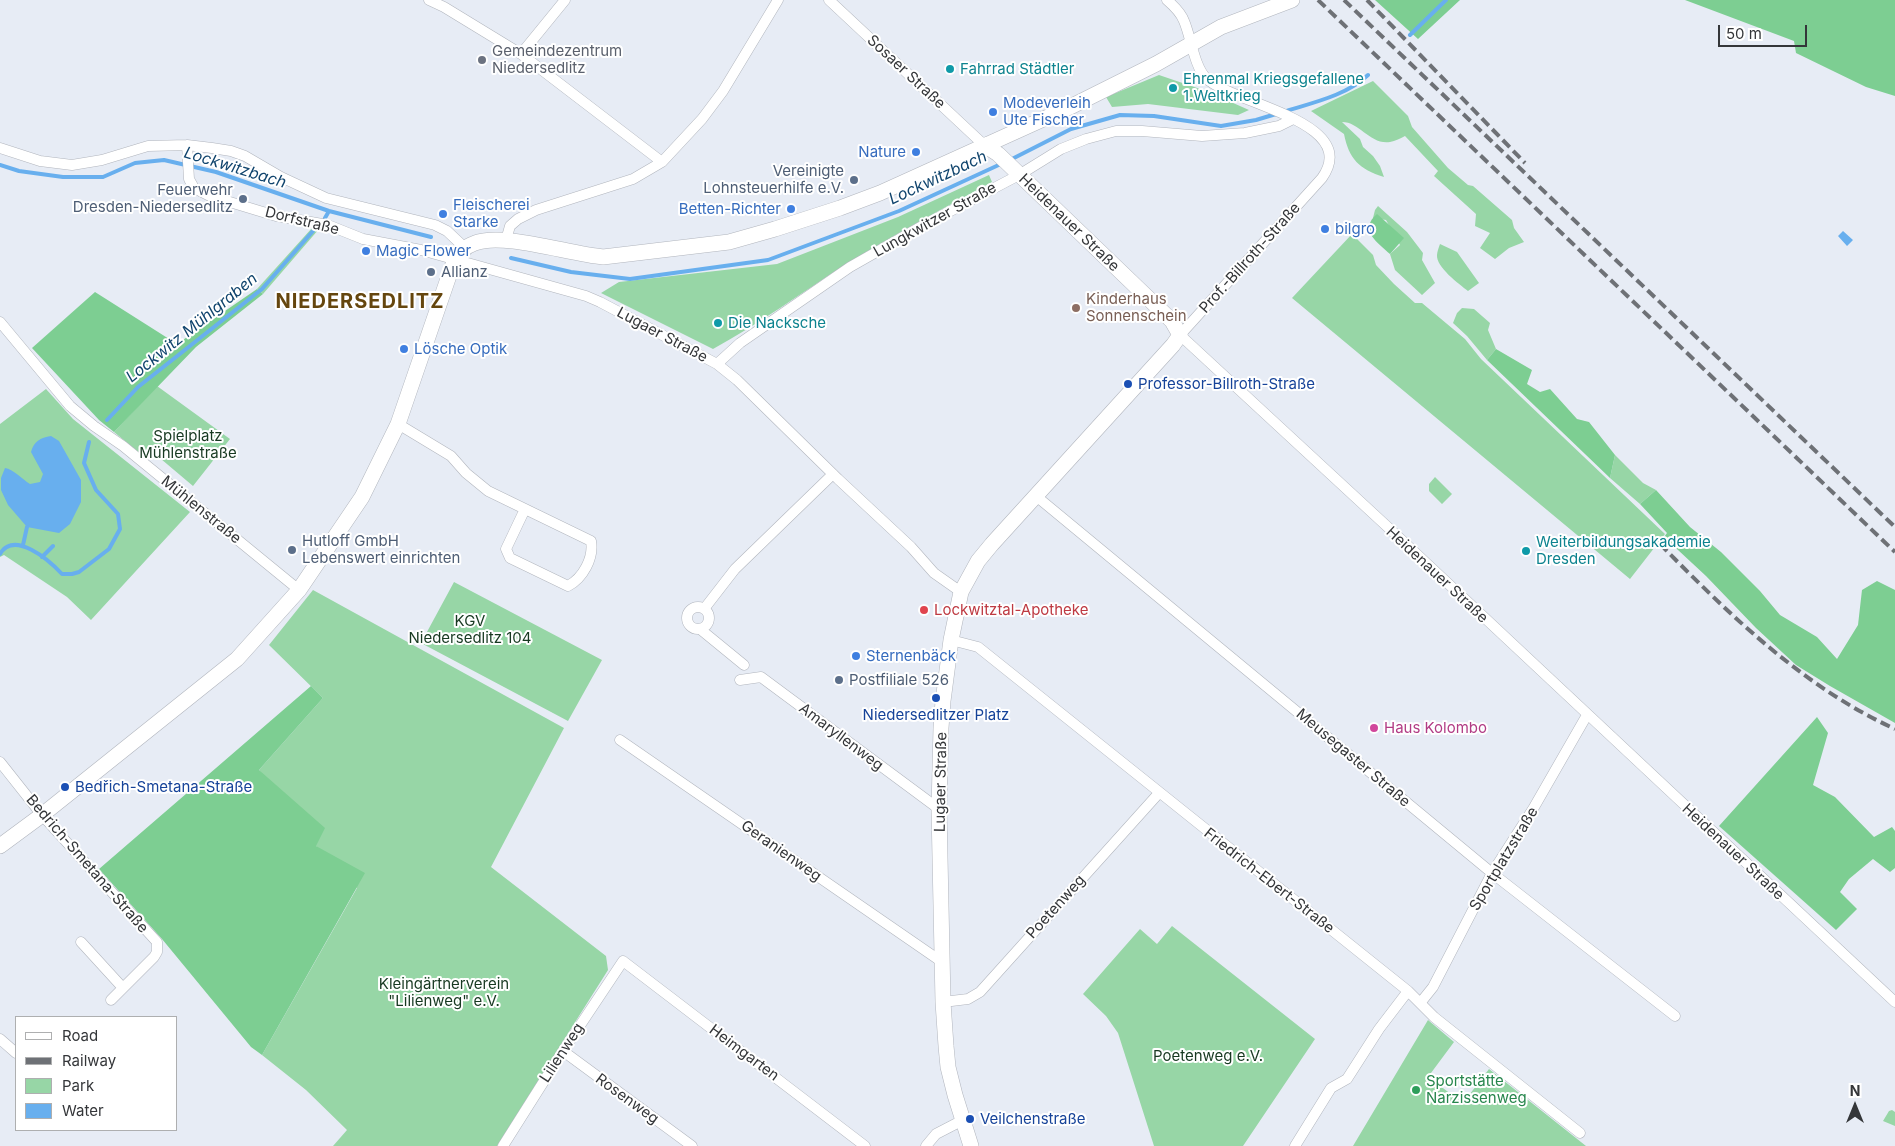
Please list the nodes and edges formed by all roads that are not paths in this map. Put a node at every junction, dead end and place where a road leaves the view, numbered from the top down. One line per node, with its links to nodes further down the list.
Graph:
1 (429, 0): 8 (street)
2 (565, 0): 8 (street)
3 (778, 0): 13 (street)
4 (829, 0): 10 (street, Sosaer Straße)
5 (1168, 0): 7 (street, Prof.-Billroth-Straße)
6 (1292, 0): 7 (street)
7 (1192, 43): 9 (street, Prof.-Billroth-Straße); 10 (street)
8 (521, 54): 13 (street)
9 (1291, 118): 14 (street, Lungkwitzer Straße); 18 (street, Prof.-Billroth-Straße)
10 (984, 144): 14 (street, Heidenauer Straße); 15 (street)
11 (187, 145): 12 (street, Dorfstraße); 16 (street, Dorfstraße); 16 (street, Dorfstraße)
12 (0, 148)
13 (662, 162): 15 (street)
14 (1016, 172): 18 (street, Heidenauer Straße); 19 (street, Lungkwitzer Straße)
15 (506, 240): 16 (street)
16 (460, 253): 19 (street, Lugaer Straße); 20 (street)
17 (0, 322): 24 (street, Mühlenstraße)
18 (1180, 335): 22 (street, Prof.-Billroth-Straße); 31 (street, Heidenauer Straße)
19 (717, 364): 21 (street, Lugaer Straße)
20 (398, 424): 23 (street); 24 (street)
21 (832, 474): 25 (street, Lugaer Straße); 26 (street)
22 (1036, 496): 25 (street, Prof.-Billroth-Straße); 38 (street, Meusegaster Straße)
23 (525, 509): 23 (street)
24 (299, 590): 36 (street)
25 (961, 592): 28 (street, Lugaer Straße)
26 (704, 609): 27 (street); 27 (street)
27 (700, 629): 29 (street)
28 (952, 640): 34 (street, Friedrich-Ebert-Straße); 35 (street, Lugaer Straße)
29 (744, 664)
30 (740, 680): 35 (street, Amaryllenweg)
31 (1587, 715): 38 (street, Sportplatzstraße); 47 (street, Heidenauer Straße)
32 (620, 740): 41 (street, Geranienweg)
33 (0, 762): 36 (street, Bedrich-Smetana-Straße)
34 (1159, 793): 43 (street, Friedrich-Ebert-Straße); 45 (street, Poetenweg)
35 (939, 809): 41 (street, Lugaer Straße)
36 (42, 815): 37 (street); 42 (street, Bedrich-Smetana-Straße)
37 (0, 846)
38 (1492, 873): 46 (street, Sportplatzstraße); 48 (street, Meusegaster Straße)
39 (81, 942): 42 (street)
40 (623, 961): 50 (street, Lilienweg); 56 (street, Heimgarten)
41 (942, 962): 45 (street, Lugaer Straße)
42 (124, 988): 44 (street, Bedrich-Smetana-Straße)
43 (1408, 991): 46 (street, Friedrich-Ebert-Straße); 59 (street)
44 (111, 1000)
45 (943, 1002): 52 (street, Lugaer Straße)
46 (1421, 1002): 53 (street, Friedrich-Ebert-Straße)
47 (1895, 1002)
48 (1675, 1016)
49 (0, 1039): 51 (street)
50 (562, 1051): 54 (street, Lilienweg); 55 (street, Rosenweg)
51 (15, 1052)
52 (963, 1120): 57 (street); 58 (street, Lugaer Straße)
53 (1580, 1133)
54 (503, 1146)
55 (692, 1146)
56 (865, 1146)
57 (926, 1146)
58 (971, 1146)
59 (1294, 1146)

